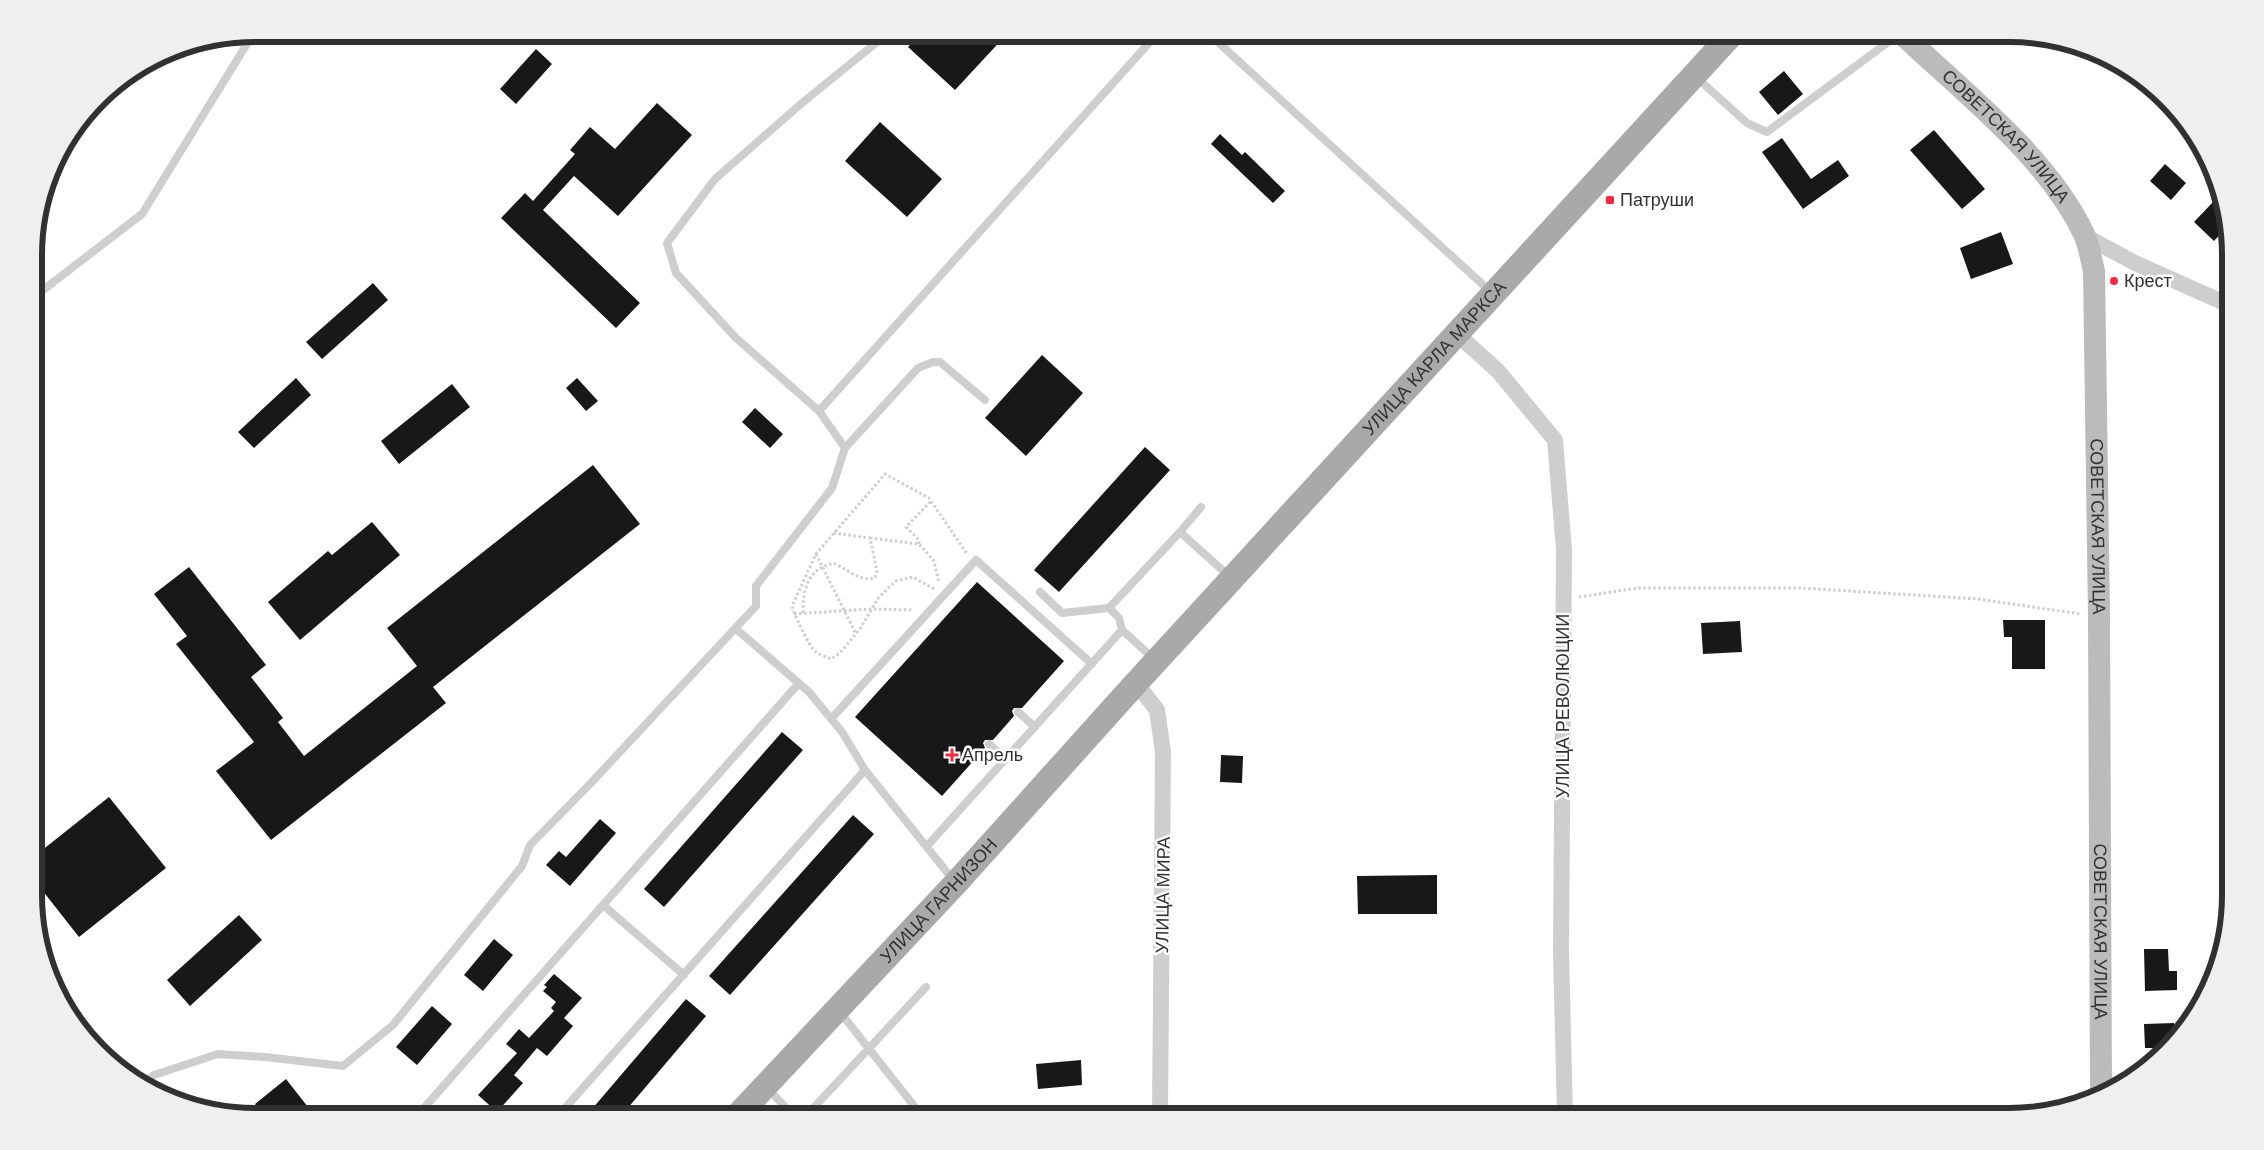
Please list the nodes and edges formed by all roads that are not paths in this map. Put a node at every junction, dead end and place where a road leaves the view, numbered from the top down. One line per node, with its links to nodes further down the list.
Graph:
1 (877, 42): 15 (lane)
2 (1150, 42): 15 (lane)
3 (1219, 42): 11 (lane)
4 (1725, 42): 8 (main road, УЛИЦА КАРЛА МАРКСА)
5 (1889, 42): 8 (lane)
6 (1908, 42): 9 (street, СОВЕТСКАЯ УЛИЦА)
7 (248, 43): 10 (lane)
8 (1694, 75): 11 (main road, УЛИЦА КАРЛА МАРКСА)
9 (2085, 236): 12 (street); 43 (street, СОВЕТСКАЯ УЛИЦА)
10 (42, 291)
11 (1494, 295): 13 (main road, УЛИЦА КАРЛА МАРКСА)
12 (2222, 301)
13 (1457, 334): 19 (main road, УЛИЦА КАРЛА МАРКСА); 51 (street, УЛИЦА РЕВОЛЮЦИИ)
14 (985, 400): 16 (lane)
15 (819, 411): 16 (lane)
16 (845, 448): 22 (lane)
17 (1201, 507): 18 (lane)
18 (1180, 532): 19 (lane); 21 (lane)
19 (1232, 579): 24 (main road, УЛИЦА КАРЛА МАРКСА)
20 (1040, 592): 21 (lane)
21 (1109, 608): 23 (lane)
22 (735, 628): 26 (lane); 41 (lane)
23 (1122, 630): 24 (lane); 25 (lane)
24 (1156, 660): 27 (main road, УЛИЦА КАРЛА МАРКСА)
25 (1092, 664): 29 (lane); 30 (lane)
26 (799, 683): 29 (lane); 36 (lane)
27 (1136, 683): 35 (main road, УЛИЦА ГАРНИЗОН); 50 (street, УЛИЦА МИРА)
28 (1018, 712): 30 (lane)
29 (831, 719): 33 (lane)
30 (1035, 727): 32 (lane)
31 (989, 744): 32 (lane)
32 (1006, 759): 34 (lane)
33 (865, 770): 34 (lane); 37 (lane)
34 (927, 846): 35 (lane)
35 (956, 883): 39 (main road, УЛИЦА ГАРНИЗОН)
36 (603, 905): 37 (lane); 44 (lane)
37 (684, 975): 45 (lane)
38 (926, 987): 40 (lane)
39 (837, 1009): 40 (lane); 42 (main road, УЛИЦА ГАРНИЗОН)
40 (869, 1050): 48 (lane); 49 (lane)
41 (149, 1079)
42 (765, 1086): 46 (main road, УЛИЦА ГАРНИЗОН); 47 (lane)
43 (2101, 1087)
44 (424, 1108)
45 (565, 1108)
46 (744, 1108)
47 (786, 1108)
48 (814, 1108)
49 (916, 1108)
50 (1160, 1108)
51 (1565, 1108)

